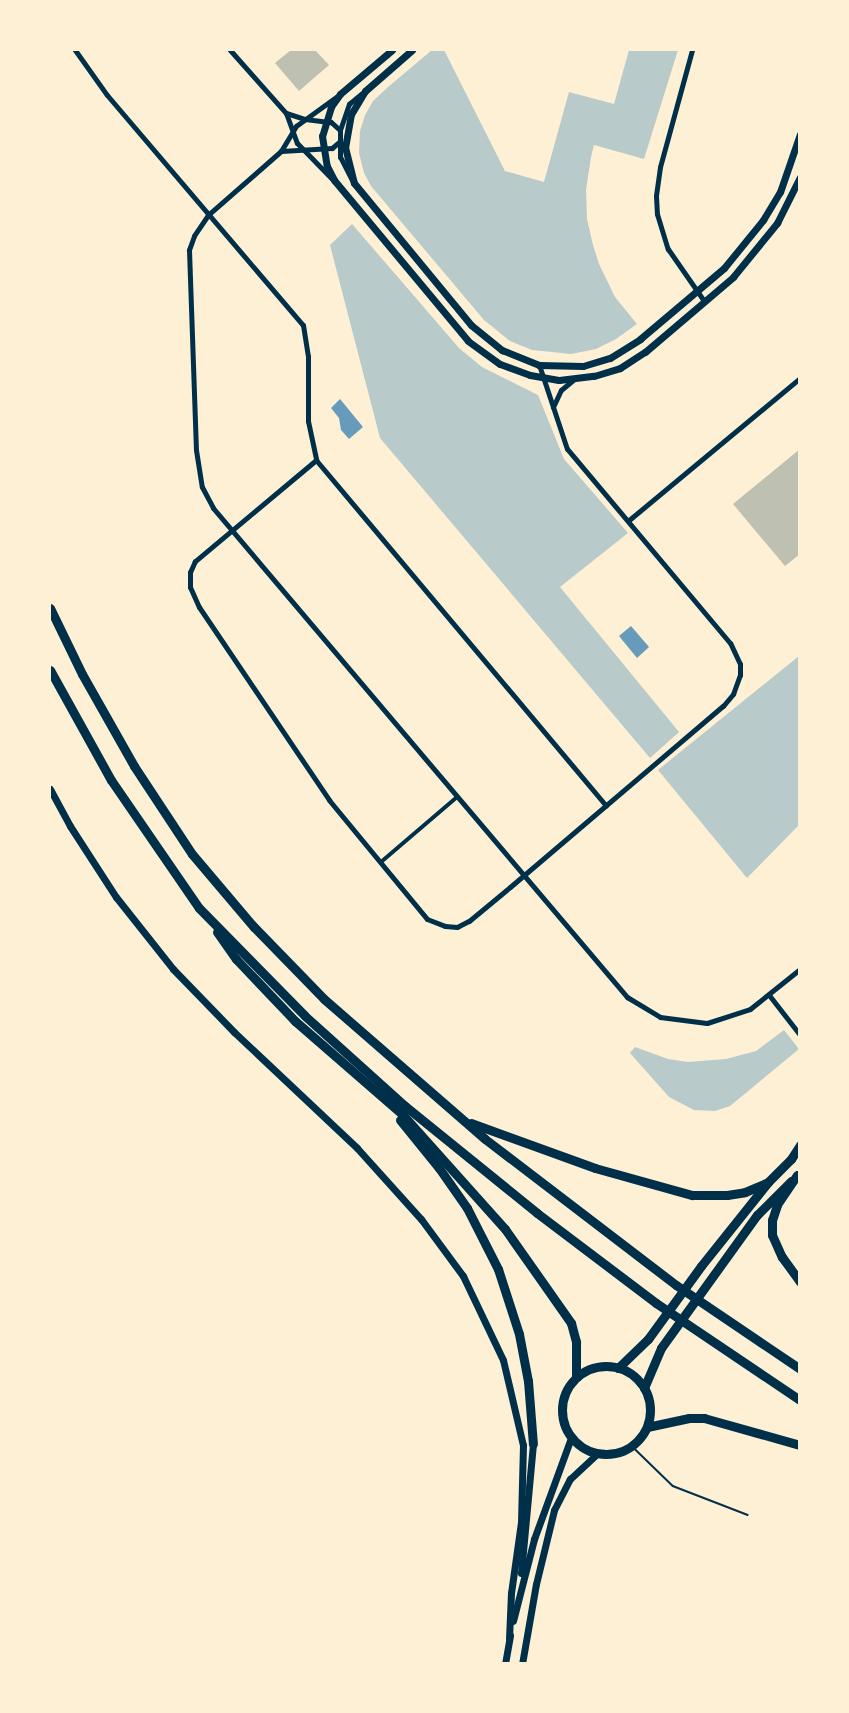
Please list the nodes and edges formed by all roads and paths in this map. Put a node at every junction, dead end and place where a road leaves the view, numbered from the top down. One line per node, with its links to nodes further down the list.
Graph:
1 (75, 50): 20 (street)
2 (230, 50): 8 (street)
3 (392, 50): 7 (street)
4 (411, 50): 6 (street)
5 (692, 50): 21 (street)
6 (365, 91): 11 (street); 14 (street)
7 (339, 94): 9 (street); 10 (street)
8 (286, 113): 9 (street); 12 (street)
9 (305, 119): 10 (street); 12 (street)
10 (325, 121): 11 (street); 16 (street)
11 (340, 130): 14 (street)
12 (292, 132): 15 (street); 17 (street)
13 (800, 134): 21 (street)
14 (342, 144): 16 (street); 23 (street)
15 (305, 149): 16 (street); 17 (street); 19 (street)
16 (323, 149): 19 (street)
17 (281, 151): 20 (street)
18 (800, 177): 22 (street)
19 (334, 180): 25 (street)
20 (208, 215): 28 (street); 30 (street)
21 (696, 292): 22 (street); 23 (street)
22 (704, 302): 26 (street)
23 (539, 365): 25 (street)
24 (800, 378): 29 (street)
25 (545, 379): 26 (street); 27 (street)
26 (573, 380): 27 (street)
27 (553, 407): 29 (street)
28 (316, 460): 30 (street); 35 (street)
29 (629, 520): 35 (street)
30 (231, 531): 34 (street); 36 (street)
31 (50, 608): 43 (highway)
32 (50, 670): 38 (highway)
33 (50, 789): 61 (street)
34 (457, 797): 36 (street); 37 (street)
35 (606, 805): 37 (street)
36 (381, 862): 37 (street)
37 (523, 875): 40 (street)
38 (199, 908): 42 (highway); 52 (highway)
39 (800, 969): 40 (street)
40 (769, 995): 41 (street)
41 (800, 1035)
42 (365, 1082): 50 (highway); 55 (highway)
43 (466, 1121): 46 (highway); 49 (highway)
44 (800, 1145): 46 (highway)
45 (798, 1174): 47 (highway); 51 (highway)
46 (768, 1182): 48 (highway)
47 (800, 1282)
48 (618, 1368): 50 (highway); 51 (highway)
49 (800, 1369)
50 (576, 1377): 54 (highway)
51 (644, 1388): 53 (highway)
52 (800, 1400)
53 (647, 1427): 56 (highway); 57 (highway)
54 (571, 1438): 58 (highway); 60 (street)
55 (533, 1444): 60 (street)
56 (800, 1445)
57 (632, 1446): 58 (highway); 59 (path)
58 (597, 1454): 63 (street)
59 (748, 1515)
60 (517, 1602): 61 (street)
61 (509, 1638): 62 (street)
62 (505, 1664)
63 (522, 1664)

